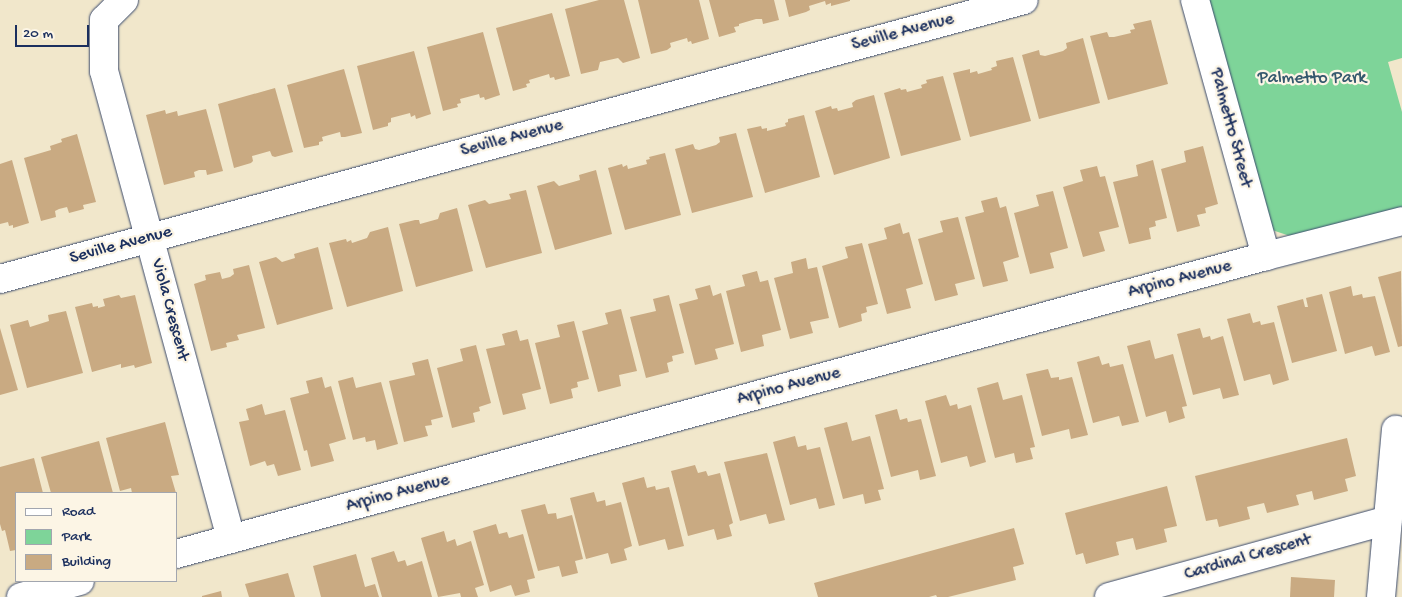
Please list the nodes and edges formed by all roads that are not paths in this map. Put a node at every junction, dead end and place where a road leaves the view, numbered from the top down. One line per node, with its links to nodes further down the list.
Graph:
1 (124, 0): 5 (street, Viola Crescent)
2 (1024, 0): 5 (street, Seville Avenue)
3 (1195, 0): 6 (street, Palmetto Street)
4 (1402, 221): 6 (street, Arpino Avenue)
5 (149, 238): 7 (street, Seville Avenue); 10 (street, Viola Crescent)
6 (1266, 256): 10 (street, Arpino Avenue)
7 (0, 279)
8 (1396, 430): 9 (street)
9 (1388, 520): 14 (street, Cardinal Crescent); 15 (street)
10 (231, 539): 11 (street, Arpino Avenue)
11 (178, 553)
12 (76, 582): 13 (street)
13 (21, 597)
14 (1109, 597)
15 (1381, 597)

